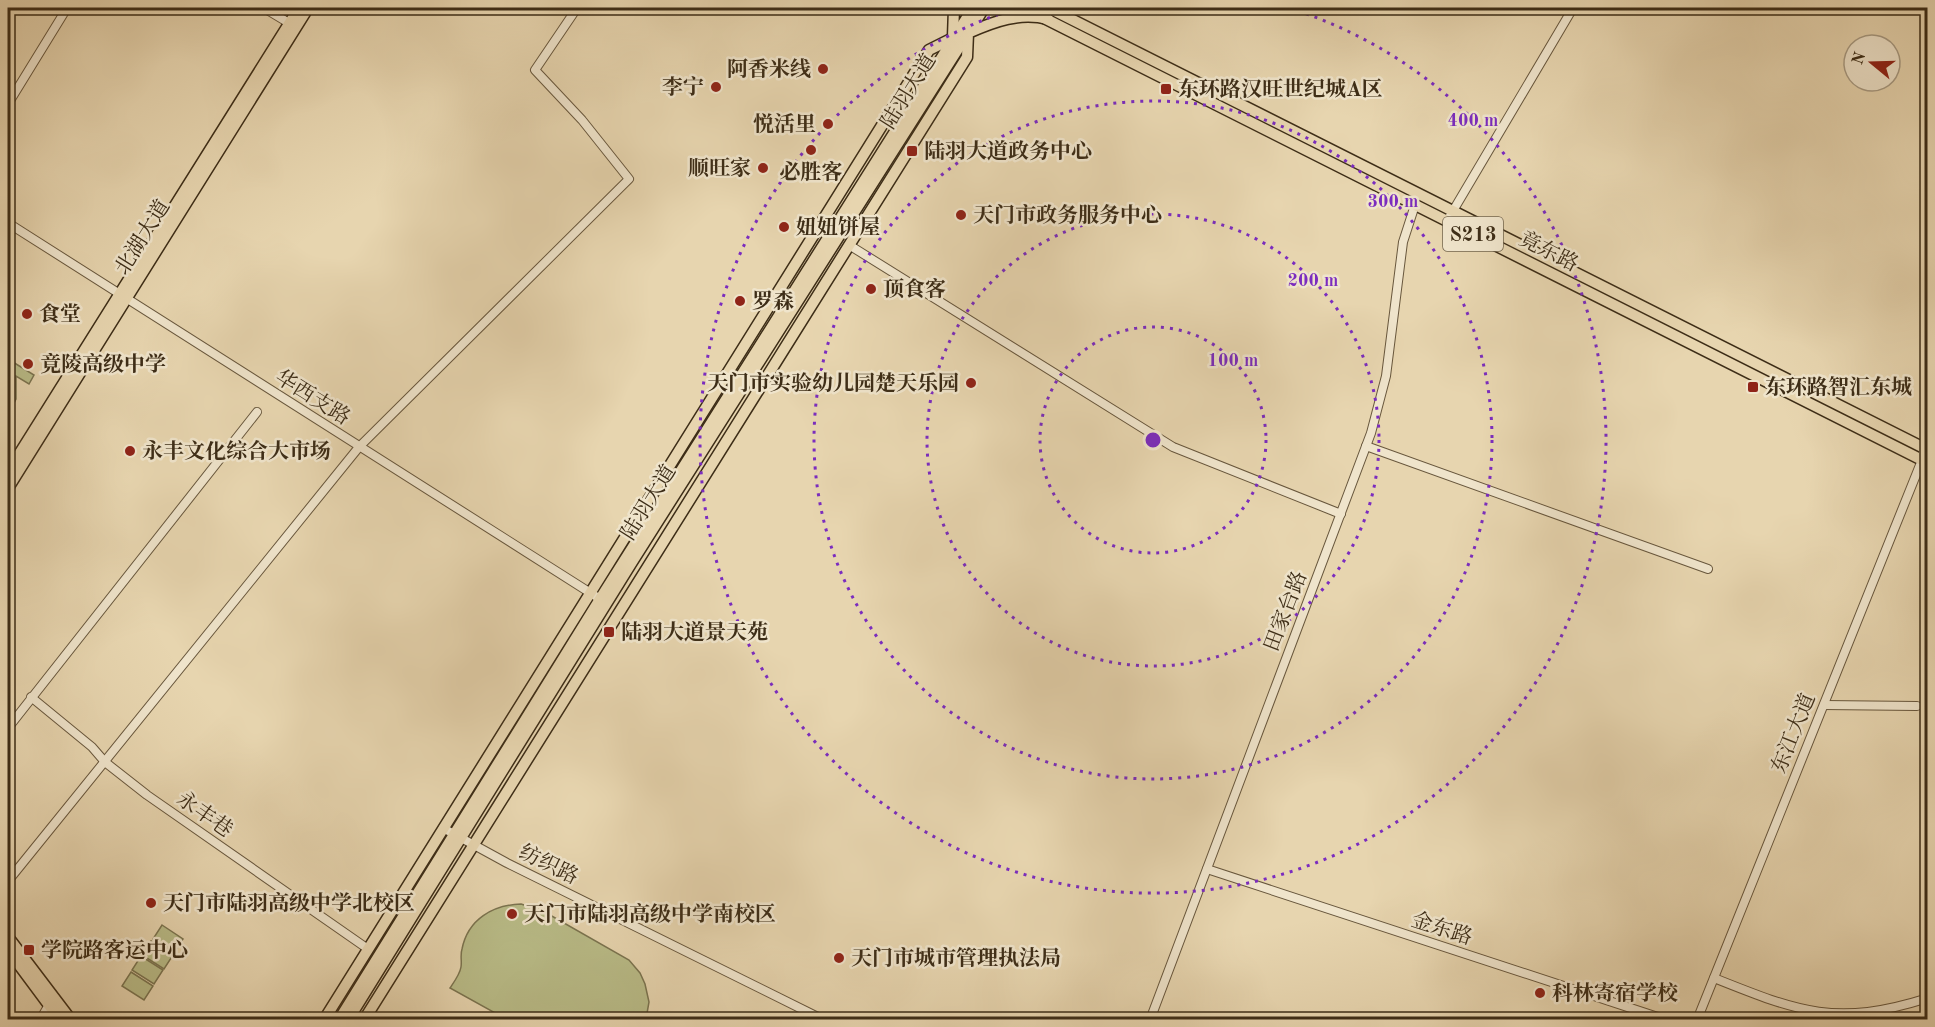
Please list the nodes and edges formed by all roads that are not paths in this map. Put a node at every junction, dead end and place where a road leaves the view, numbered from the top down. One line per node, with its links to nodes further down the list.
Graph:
1 (67, 8): 15 (street)
2 (264, 8): 12 (street)
3 (299, 8): 12 (main road, 北湖大道)
4 (308, 8): 12 (main road, 北湖大道)
5 (577, 8): 24 (street)
6 (954, 8): 14 (main road)
7 (973, 8): 14 (main road, 陆羽大道)
8 (984, 8): 13 (main road, 陆羽大道)
9 (1024, 8): 11 (main road, 竟东路 / S213)
10 (1573, 8): 17 (street)
11 (1051, 11): 13 (main road); 16 (main road, 竟东路 / S213); 17 (main road, 竟东路 / S213)
12 (293, 25): 21 (main road, 北湖大道)
13 (968, 33): 20 (main road); 38 (main road, 陆羽大道)
14 (953, 38): 30 (main road); 31 (main road, 陆羽大道)
15 (8, 104)
16 (1415, 205): 18 (main road, 竟东路 / S213); 23 (street, 田家台路)
17 (1453, 210): 18 (street); 25 (main road, 竟东路 / S213)
18 (1447, 221): 25 (main road, 竟东路 / S213)
19 (8, 223): 21 (street, 华西支路)
20 (849, 245): 28 (street); 39 (main road)
21 (122, 297): 24 (street, 华西支路); 26 (main road, 北湖大道); 27 (main road, 北湖大道)
22 (257, 412): 32 (street)
23 (1366, 446): 28 (street, 田家台路); 29 (street)
24 (359, 447): 30 (street, 华西支路); 36 (street)
25 (1926, 452): 33 (street, 东江大道)
26 (8, 472)
27 (8, 488)
28 (1341, 514): 40 (street, 田家台路)
29 (1708, 569)
30 (589, 592): 31 (street, 华西支路); 37 (main road)
31 (600, 599): 38 (main road, 陆羽大道)
32 (31, 697): 35 (street); 36 (street, 永丰巷)
33 (1824, 705): 34 (street); 45 (street, 东江大道)
34 (1917, 706)
35 (8, 728)
36 (105, 762): 41 (street); 43 (street, 永丰巷)
37 (443, 828): 38 (street, 纺织路); 43 (main road)
38 (458, 836): 39 (street, 纺织路); 52 (main road, 陆羽大道); 53 (main road, 陆羽大道)
39 (473, 844): 54 (main road); 55 (street, 纺织路)
40 (1207, 869): 56 (street, 田家台路); 57 (street, 金东路)
41 (8, 881)
42 (8, 937): 47 (main road)
43 (368, 949): 51 (main road)
44 (8, 950): 47 (main road)
45 (1714, 978): 46 (street); 58 (street, 东江大道)
46 (1928, 998)
47 (51, 1002): 48 (street); 49 (main road); 50 (main road)
48 (40, 1020)
49 (60, 1020)
50 (71, 1020)
51 (324, 1020)
52 (339, 1020)
53 (348, 1020)
54 (364, 1020)
55 (824, 1020)
56 (1150, 1020)
57 (1667, 1020)
58 (1697, 1020)

